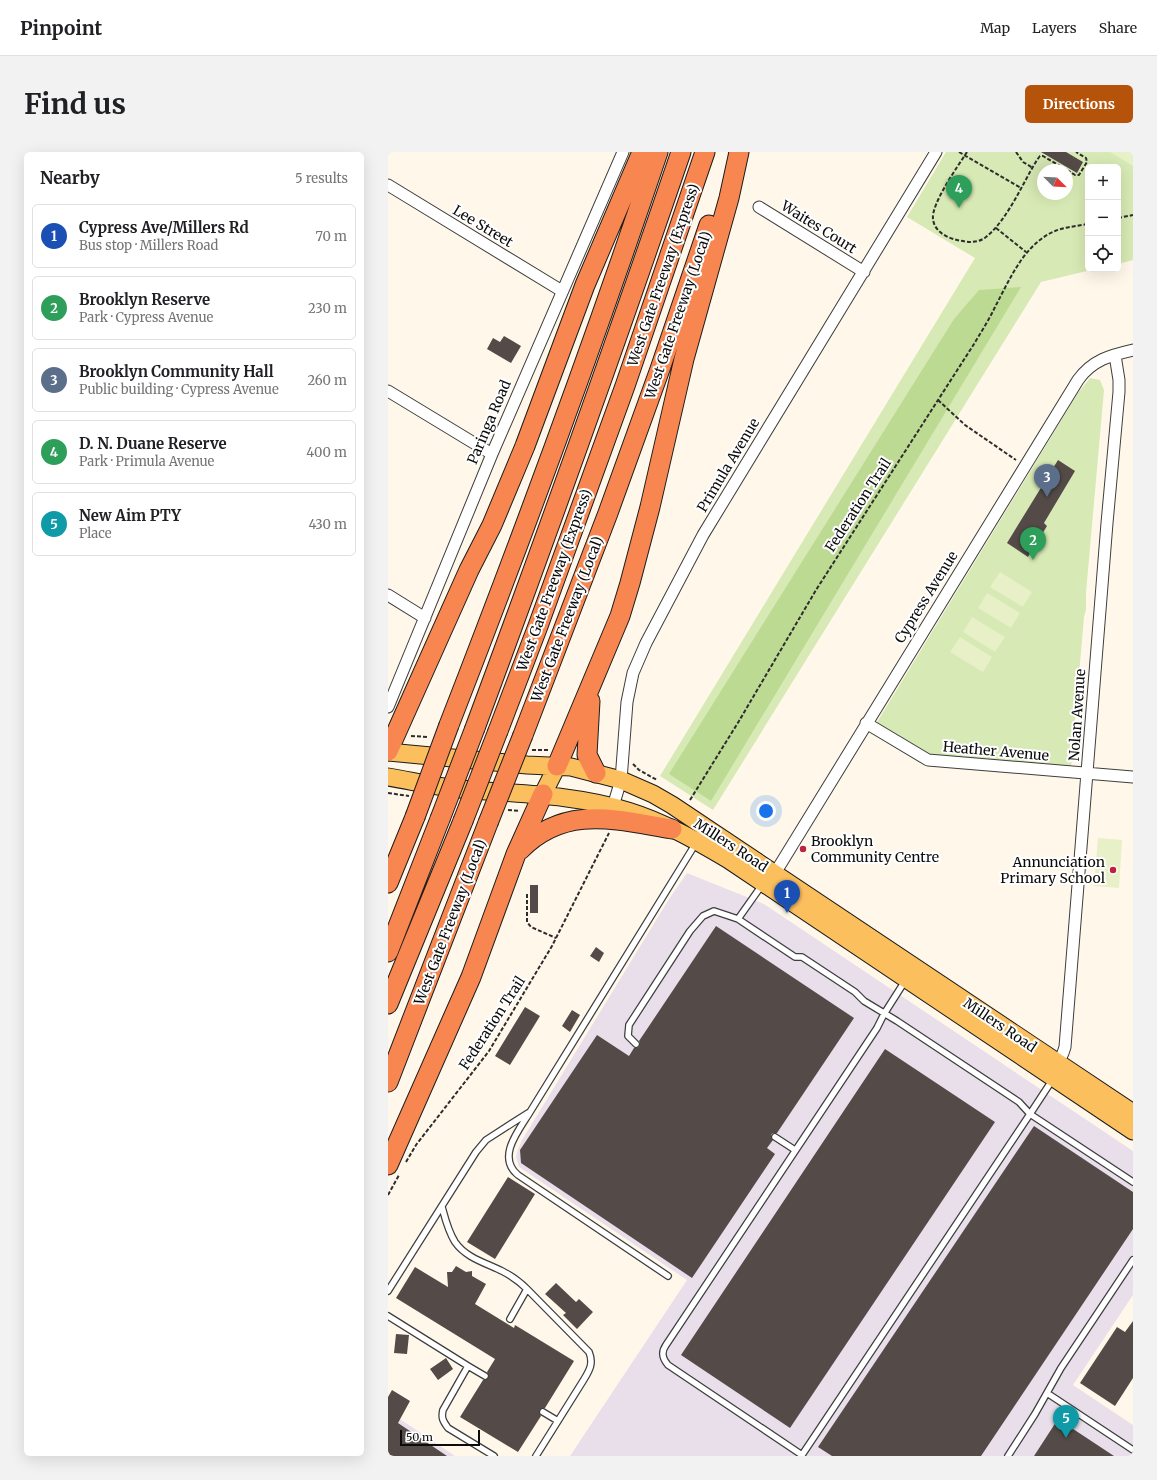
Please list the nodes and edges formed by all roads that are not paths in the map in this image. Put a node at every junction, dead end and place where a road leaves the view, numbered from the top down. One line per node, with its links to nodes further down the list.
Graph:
1 (623, 152): 12 (street, Paringa Road)
2 (642, 152): 22 (highway)
3 (658, 152): 35 (highway, bridge)
4 (681, 152): 37 (highway, West Gate Freeway (Express), bridge)
5 (706, 152): 39 (highway, West Gate Freeway (Express), bridge)
6 (734, 152): 43 (highway, West Gate Freeway (Local), bridge)
7 (739, 152): 19 (highway)
8 (936, 152): 11 (street, Primula Avenue)
9 (388, 186): 12 (street, Lee Street)
10 (759, 207): 11 (street, Waites Court)
11 (864, 272): 28 (street, Primula Avenue)
12 (562, 291): 16 (street, Paringa Road)
13 (1133, 350): 14 (street, Cypress Avenue)
14 (1115, 355): 21 (street, Cypress Avenue); 24 (street, Nolan Avenue)
15 (388, 391): 16 (street)
16 (492, 454): 18 (street, Paringa Road)
17 (388, 595): 18 (street)
18 (425, 618): 20 (street, Paringa Road)
19 (591, 686): 23 (highway); 25 (highway)
20 (388, 705)
21 (866, 723): 24 (street, Heather Avenue); 34 (street, Cypress Avenue)
22 (388, 751): 23 (main road, Millers Road)
23 (556, 766): 25 (main road, Millers Road); 29 (main road)
24 (1087, 773): 27 (street, Heather Avenue); 42 (street, Nolan Avenue)
25 (596, 774): 28 (main road, Millers Road)
26 (388, 777): 29 (main road)
27 (1133, 777)
28 (621, 780): 30 (street, Primula Avenue); 34 (main road, Millers Road)
29 (543, 794): 30 (main road); 33 (highway)
30 (611, 812): 31 (highway); 33 (highway)
31 (672, 829): 32 (main road, Millers Road)
32 (698, 841): 34 (main road, Millers Road); 44 (lane)
33 (516, 854): 50 (highway)
34 (768, 880): 36 (lane); 38 (main road, Millers Road); 42 (main road, Millers Road)
35 (388, 883)
36 (738, 919): 40 (lane); 41 (lane)
37 (388, 952)
38 (907, 979): 40 (lane); 42 (main road, Millers Road)
39 (388, 1004)
40 (884, 1014): 46 (lane); 49 (lane)
41 (636, 1044)
42 (1054, 1072): 45 (main road, Millers Road); 46 (lane); 47 (main road, Millers Road)
43 (388, 1082)
44 (530, 1112): 52 (lane); 54 (lane)
45 (1133, 1113)
46 (1030, 1114): 51 (lane); 65 (lane)
47 (1133, 1131)
48 (775, 1137): 49 (lane)
49 (795, 1150): 65 (lane)
50 (399, 1166)
51 (1133, 1182)
52 (442, 1206): 55 (lane); 56 (lane)
53 (1133, 1260): 61 (lane)
54 (668, 1276)
55 (528, 1290): 58 (lane); 63 (lane)
56 (388, 1291)
57 (388, 1316): 59 (lane)
58 (510, 1319)
59 (468, 1366): 60 (lane); 66 (lane)
60 (485, 1376)
61 (1047, 1393): 64 (lane); 68 (lane)
62 (543, 1412): 63 (lane)
63 (558, 1421): 67 (lane)
64 (1133, 1450)
65 (802, 1455)
66 (494, 1456)
67 (536, 1456)
68 (1008, 1456)

